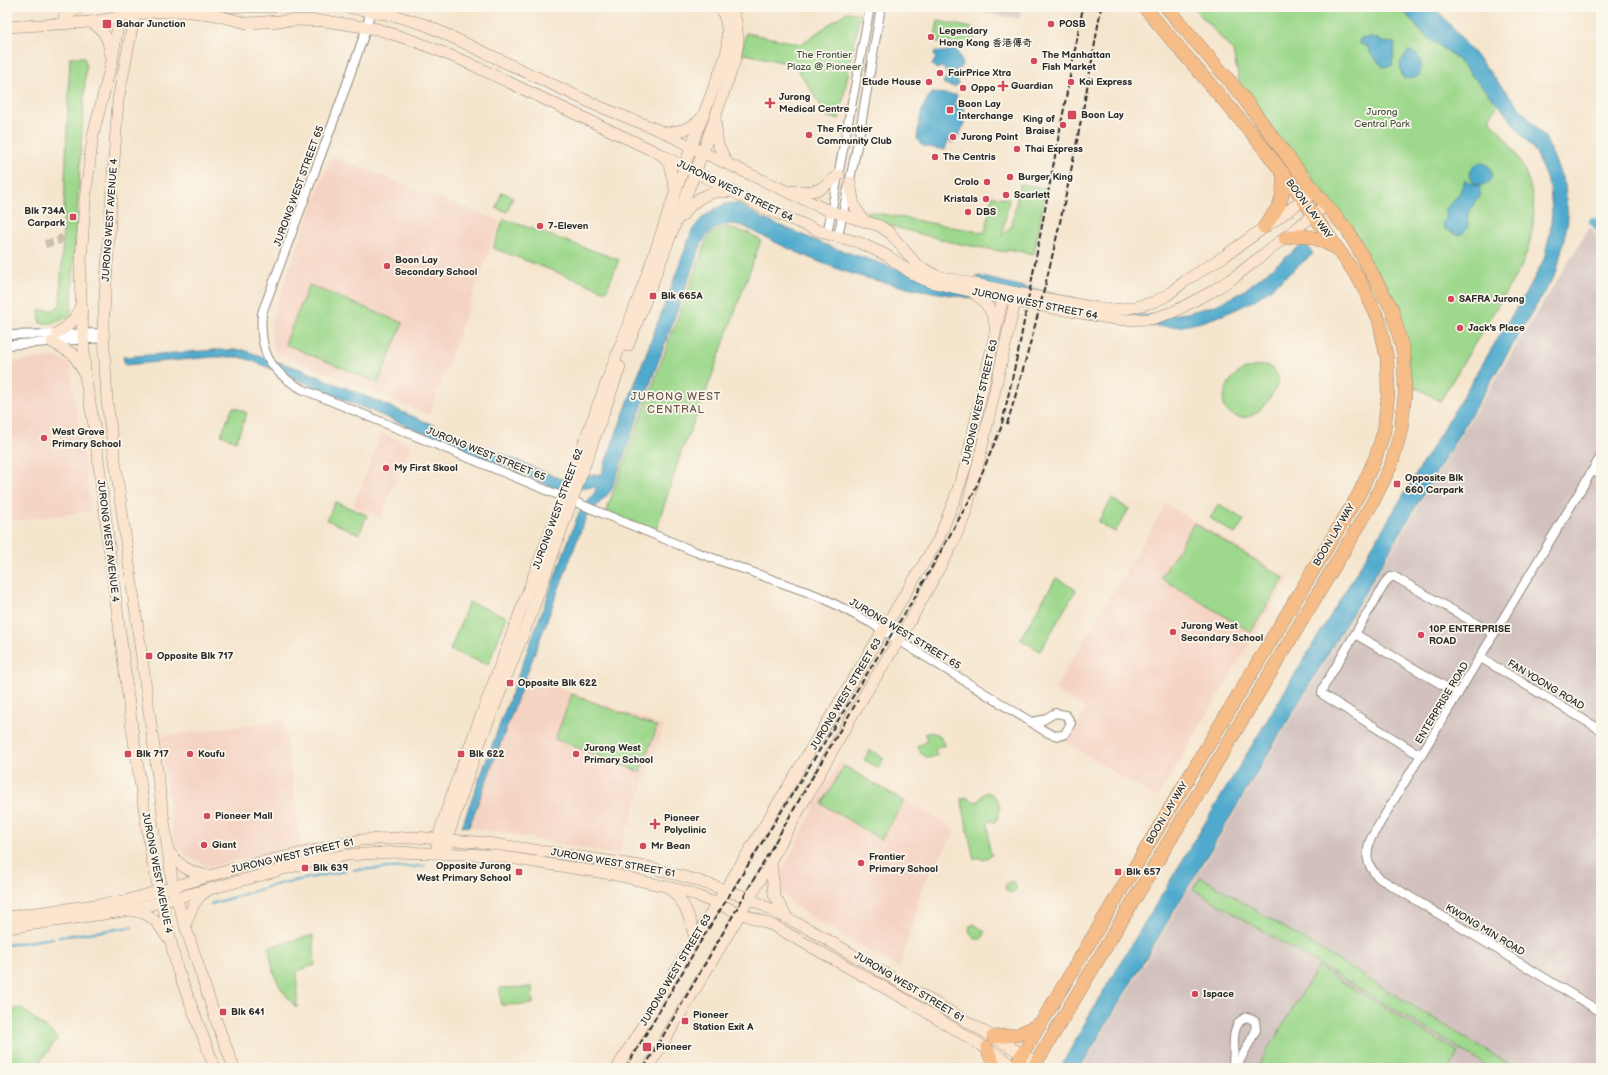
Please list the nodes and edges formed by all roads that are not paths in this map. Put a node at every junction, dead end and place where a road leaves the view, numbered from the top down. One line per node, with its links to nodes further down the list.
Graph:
1 (80, 7): 14 (street)
2 (231, 7): 3 (street)
3 (273, 7)
4 (348, 7): 13 (street, JURONG WEST STREET 64)
5 (720, 7): 20 (street)
6 (731, 7): 20 (street)
7 (870, 7): 29 (street)
8 (881, 7): 30 (street)
9 (1144, 7): 28 (main road, BOON LAY WAY)
10 (1166, 7): 32 (main road, BOON LAY WAY)
11 (135, 9): 12 (street, JURONG WEST STREET 64); 18 (street, JURONG WEST STREET 64); 52 (street, JURONG WEST AVENUE 4)
12 (121, 11): 14 (street); 16 (street); 19 (street, JURONG WEST AVENUE 4)
13 (370, 11): 18 (street, JURONG WEST STREET 65); 21 (street, JURONG WEST STREET 64)
14 (64, 16): 15 (street)
15 (7, 21)
16 (90, 22): 17 (street); 19 (street)
17 (7, 27)
18 (367, 27): 24 (street, JURONG WEST STREET 64); 60 (street, JURONG WEST STREET 65)
19 (112, 61): 49 (street, JURONG WEST AVENUE 4)
20 (710, 115): 21 (street); 22 (street, JURONG WEST STREET 62); 23 (street, JURONG WEST STREET 62); 25 (street)
21 (666, 133): 22 (street, JURONG WEST STREET 64)
22 (691, 146): 23 (street, JURONG WEST STREET 64); 26 (street, JURONG WEST STREET 62)
23 (703, 152): 25 (street, JURONG WEST STREET 64); 27 (street, JURONG WEST STREET 62)
24 (662, 155): 26 (street, JURONG WEST STREET 64); 34 (street)
25 (727, 162): 31 (street, JURONG WEST STREET 64)
26 (683, 167): 27 (street, JURONG WEST STREET 64); 34 (street, JURONG WEST STREET 62)
27 (694, 172): 33 (street, JURONG WEST STREET 64); 41 (street, JURONG WEST STREET 62)
28 (1283, 172): 35 (main road, BOON LAY WAY); 42 (main road)
29 (838, 175): 31 (street); 37 (street)
30 (850, 182): 38 (street); 40 (street)
31 (783, 190): 37 (street, JURONG WEST STREET 64)
32 (1315, 192): 35 (street, JURONG WEST STREET 64); 36 (main road, BOON LAY WAY)
33 (736, 193): 41 (street); 43 (street, JURONG WEST STREET 64)
34 (674, 196): 60 (street, JURONG WEST STREET 62)
35 (1303, 200): 39 (main road, BOON LAY WAY); 42 (street, JURONG WEST STREET 64)
36 (1326, 205): 39 (street, JURONG WEST STREET 64); 96 (main road, BOON LAY WAY)
37 (831, 212): 38 (street, JURONG WEST STREET 64); 43 (street)
38 (843, 215): 40 (street, JURONG WEST STREET 64); 43 (street)
39 (1314, 216): 44 (street, JURONG WEST STREET 64); 45 (main road, BOON LAY WAY)
40 (863, 220): 47 (street, JURONG WEST STREET 64)
41 (676, 224): 60 (street, JURONG WEST STREET 62)
42 (1264, 227): 48 (street, JURONG WEST STREET 64)
43 (832, 235): 46 (street, JURONG WEST STREET 64)
44 (1285, 238): 45 (main road); 48 (street, JURONG WEST STREET 64)
45 (1338, 249): 93 (main road, BOON LAY WAY)
46 (972, 292): 47 (street, JURONG WEST STREET 64); 53 (street)
47 (1004, 294): 48 (street, JURONG WEST STREET 64); 53 (street, JURONG WEST STREET 63)
48 (1016, 297): 64 (street, JURONG WEST STREET 63)
49 (80, 306): 51 (street, JURONG WEST AVENUE 4); 54 (street)
50 (7, 335): 54 (street)
51 (83, 336): 52 (street); 54 (street); 56 (street, JURONG WEST AVENUE 4)
52 (103, 336): 71 (street, JURONG WEST AVENUE 4)
53 (995, 337): 61 (street, JURONG WEST STREET 63)
54 (54, 338): 55 (street); 56 (street)
55 (7, 345)
56 (85, 375): 75 (street, JURONG WEST AVENUE 4)
57 (1601, 456): 58 (street, ENTERPRISE ROAD)
58 (1593, 470): 59 (street); 63 (street, ENTERPRISE ROAD)
59 (1601, 476)
60 (567, 499): 61 (street, JURONG WEST STREET 65); 70 (street, JURONG WEST STREET 62)
61 (884, 631): 64 (street, JURONG WEST STREET 65); 79 (street, JURONG WEST STREET 63)
62 (1355, 634): 63 (street); 66 (street); 69 (street)
63 (1494, 634): 65 (street, ENTERPRISE ROAD)
64 (899, 640): 67 (street, JURONG WEST STREET 65); 74 (street, JURONG WEST STREET 63)
65 (1481, 658): 66 (street, ENTERPRISE ROAD); 68 (street, FAN YOONG ROAD)
66 (1458, 694): 69 (street, ENTERPRISE ROAD)
67 (1031, 722)
68 (1601, 730)
69 (1422, 755): 73 (street, ENTERPRISE ROAD)
70 (443, 839): 72 (street, JURONG WEST STREET 62); 76 (street, JURONG WEST STREET 61); 79 (street, JURONG WEST STREET 61)
71 (168, 850): 76 (street); 80 (street, JURONG WEST AVENUE 4)
72 (442, 852): 77 (street, JURONG WEST STREET 61); 78 (street, JURONG WEST STREET 61)
73 (1366, 858): 92 (street, KWONG MIN ROAD)
74 (771, 859): 82 (street, JURONG WEST STREET 63); 86 (street)
75 (152, 860): 81 (street, JURONG WEST AVENUE 4); 84 (street)
76 (209, 876): 80 (street, JURONG WEST STREET 61)
77 (213, 887): 80 (street, JURONG WEST STREET 61); 88 (street)
78 (668, 887): 83 (street, JURONG WEST STREET 61); 90 (street)
79 (726, 889): 82 (street, JURONG WEST STREET 61); 83 (street, JURONG WEST STREET 63)
80 (174, 893): 81 (street); 88 (street, JURONG WEST AVENUE 4)
81 (160, 896): 84 (street); 91 (street, JURONG WEST AVENUE 4)
82 (749, 898): 85 (street, JURONG WEST STREET 63); 86 (street, JURONG WEST STREET 61)
83 (717, 904): 85 (street, JURONG WEST STREET 61); 90 (street, JURONG WEST STREET 63)
84 (128, 905): 87 (street); 89 (street); 91 (street)
85 (740, 914): 94 (street, JURONG WEST STREET 61); 100 (street, JURONG WEST STREET 63)
86 (787, 916): 94 (street, JURONG WEST STREET 61)
87 (7, 917)
88 (185, 926): 98 (street, JURONG WEST AVENUE 4)
89 (7, 928)
90 (695, 939): 99 (street, JURONG WEST STREET 63)
91 (171, 942): 97 (street, JURONG WEST AVENUE 4)
92 (1601, 1012)
93 (1041, 1024): 94 (main road); 95 (main road, BOON LAY WAY)
94 (990, 1043): 95 (street, JURONG WEST STREET 61); 101 (main road); 102 (street, JURONG WEST STREET 61)
95 (1023, 1054): 96 (street, JURONG WEST STREET 61); 102 (main road, BOON LAY WAY)
96 (1034, 1065)
97 (215, 1068)
98 (234, 1068)
99 (617, 1068)
100 (648, 1068)
101 (995, 1068)
102 (1016, 1068)
103 (1232, 1068): 104 (street)
104 (1236, 1068)

